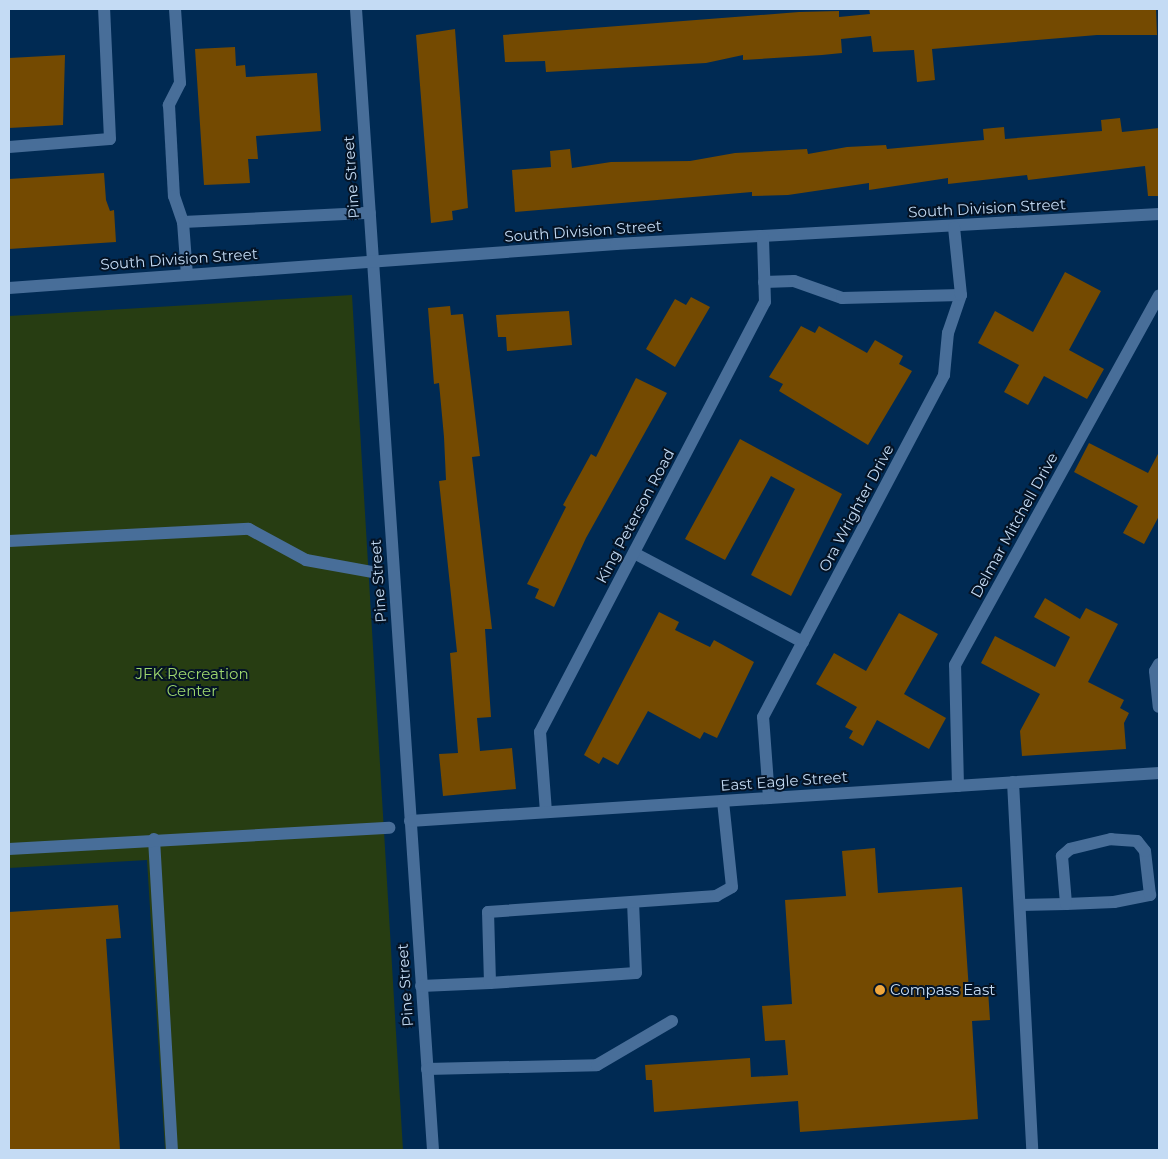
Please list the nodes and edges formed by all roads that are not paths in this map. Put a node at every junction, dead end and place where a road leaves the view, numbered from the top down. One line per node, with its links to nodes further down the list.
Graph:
1 (104, 9): 4 (street)
2 (175, 9): 7 (street)
3 (356, 9): 5 (street, Pine Street)
4 (9, 147)
5 (370, 213): 7 (street); 10 (street, Pine Street)
6 (1159, 214): 8 (street, South Division Street)
7 (182, 222): 11 (street)
8 (954, 227): 9 (street, South Division Street); 14 (street, Ora Wrighter Drive)
9 (763, 237): 10 (street, South Division Street); 12 (street, King Peterson Road)
10 (373, 261): 11 (street, South Division Street); 28 (street, Pine Street)
11 (187, 274): 13 (street, South Division Street)
12 (764, 282): 14 (street); 17 (street, King Peterson Road)
13 (9, 288)
14 (961, 295): 19 (street, Ora Wrighter Drive)
15 (1159, 296): 24 (street, Delmar Mitchell Drive)
16 (9, 541): 18 (street)
17 (634, 553): 19 (street); 27 (street, King Peterson Road)
18 (373, 572)
19 (803, 642): 25 (street, Ora Wrighter Drive)
20 (1159, 664): 21 (street)
21 (1159, 708)
22 (1159, 773): 23 (street, East Eagle Street)
23 (1013, 782): 24 (street, East Eagle Street); 33 (street)
24 (958, 786): 25 (street, East Eagle Street)
25 (768, 798): 26 (street, East Eagle Street)
26 (723, 801): 27 (street, East Eagle Street); 32 (street)
27 (546, 812): 28 (street, East Eagle Street)
28 (410, 821): 36 (street, Pine Street)
29 (389, 828): 30 (street)
30 (154, 839): 31 (street); 39 (street)
31 (9, 849)
32 (632, 902): 35 (street); 35 (street)
33 (1020, 904): 34 (street); 41 (street)
34 (1066, 904): 34 (street)
35 (490, 982): 36 (street)
36 (421, 986): 38 (street, Pine Street)
37 (672, 1021): 38 (street)
38 (427, 1069): 40 (street, Pine Street)
39 (172, 1150)
40 (433, 1150)
41 (1032, 1150)

